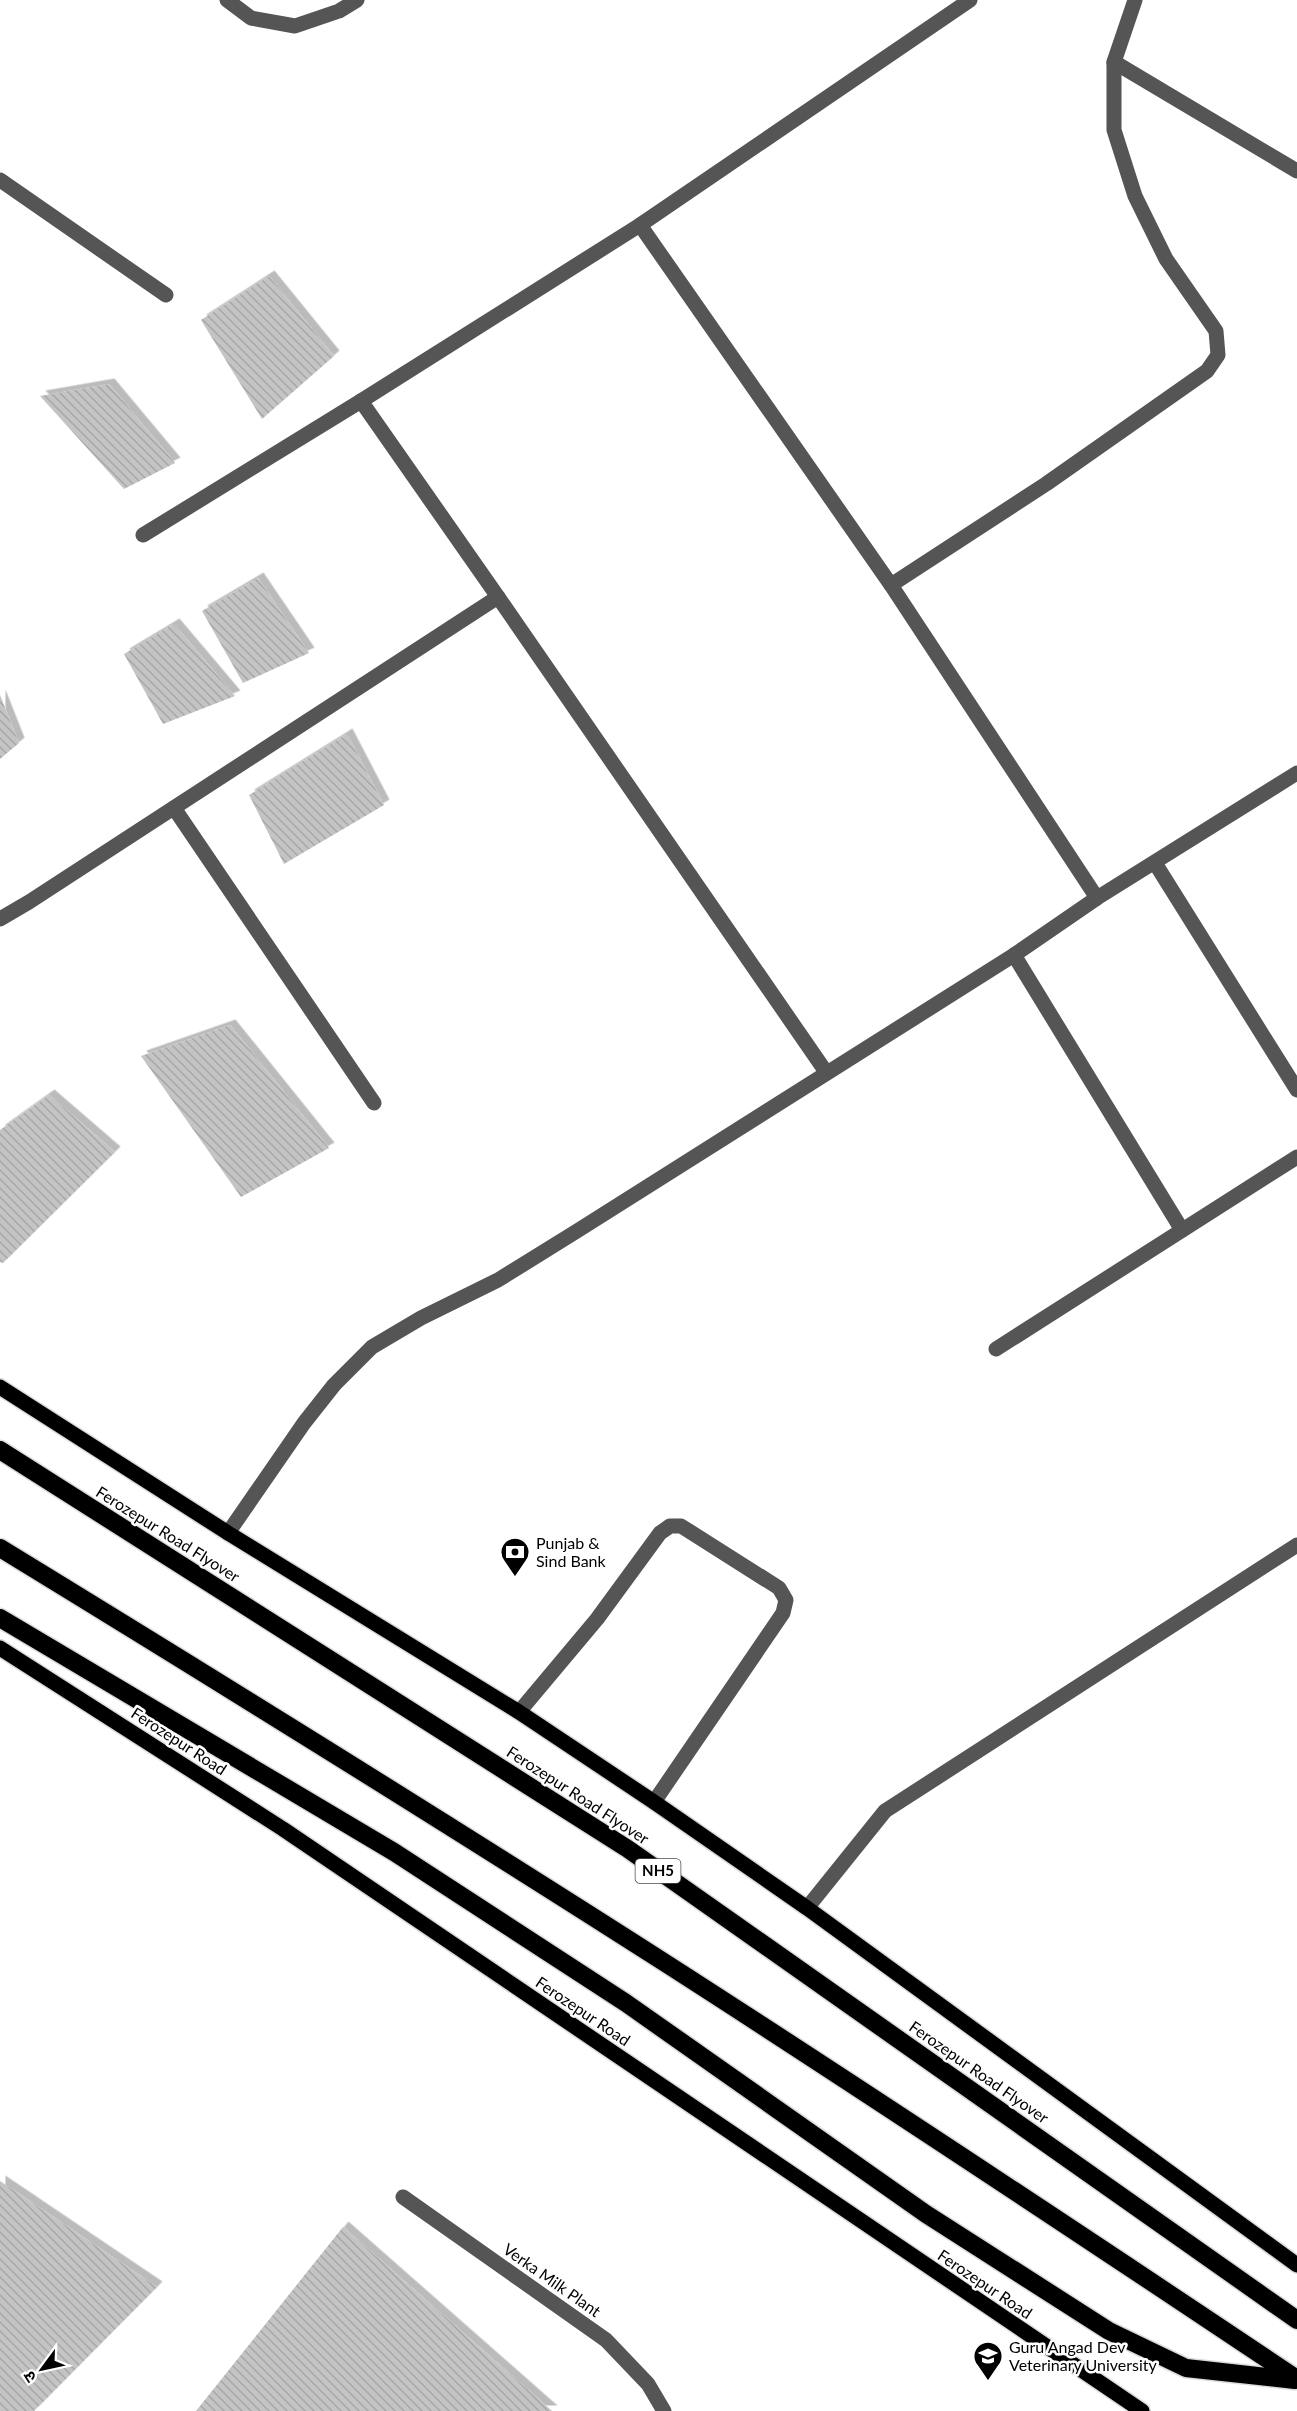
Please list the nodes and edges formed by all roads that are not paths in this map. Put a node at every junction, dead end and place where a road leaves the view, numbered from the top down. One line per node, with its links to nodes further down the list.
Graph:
1 (227, 0): 2 (street)
2 (357, 0)
3 (970, 0): 8 (street)
4 (1135, 0): 5 (street)
5 (1114, 62): 6 (street); 12 (street)
6 (1297, 171)
7 (0, 180): 9 (street)
8 (640, 225): 10 (street); 12 (street)
9 (166, 294)
10 (362, 401): 11 (street); 13 (street)
11 (143, 535)
12 (891, 585): 17 (street)
13 (498, 597): 15 (street); 20 (street)
14 (1297, 773): 16 (street)
15 (174, 808): 18 (street); 22 (street)
16 (1155, 863): 17 (street); 21 (street)
17 (1097, 898): 19 (street)
18 (0, 919)
19 (1014, 955): 20 (street); 24 (street)
20 (826, 1072): 28 (street)
21 (1297, 1090)
22 (374, 1103)
23 (1297, 1156): 24 (street)
24 (1182, 1230): 25 (street)
25 (996, 1349)
26 (0, 1387): 28 (main road)
27 (0, 1450): 38 (highway, Ferozepur Road Flyover / NH5)
28 (228, 1533): 33 (main road)
29 (1297, 1545): 35 (street)
30 (0, 1548): 39 (highway)
31 (0, 1618): 39 (highway)
32 (0, 1648): 41 (main road, Ferozepur Road)
33 (519, 1712): 34 (main road); 34 (street)
34 (654, 1802): 35 (main road)
35 (807, 1908): 37 (main road)
36 (403, 2197): 40 (street, Verka Milk Plant)
37 (1297, 2265)
38 (1297, 2320)
39 (1297, 2380)
40 (664, 2411)
41 (1142, 2411)

